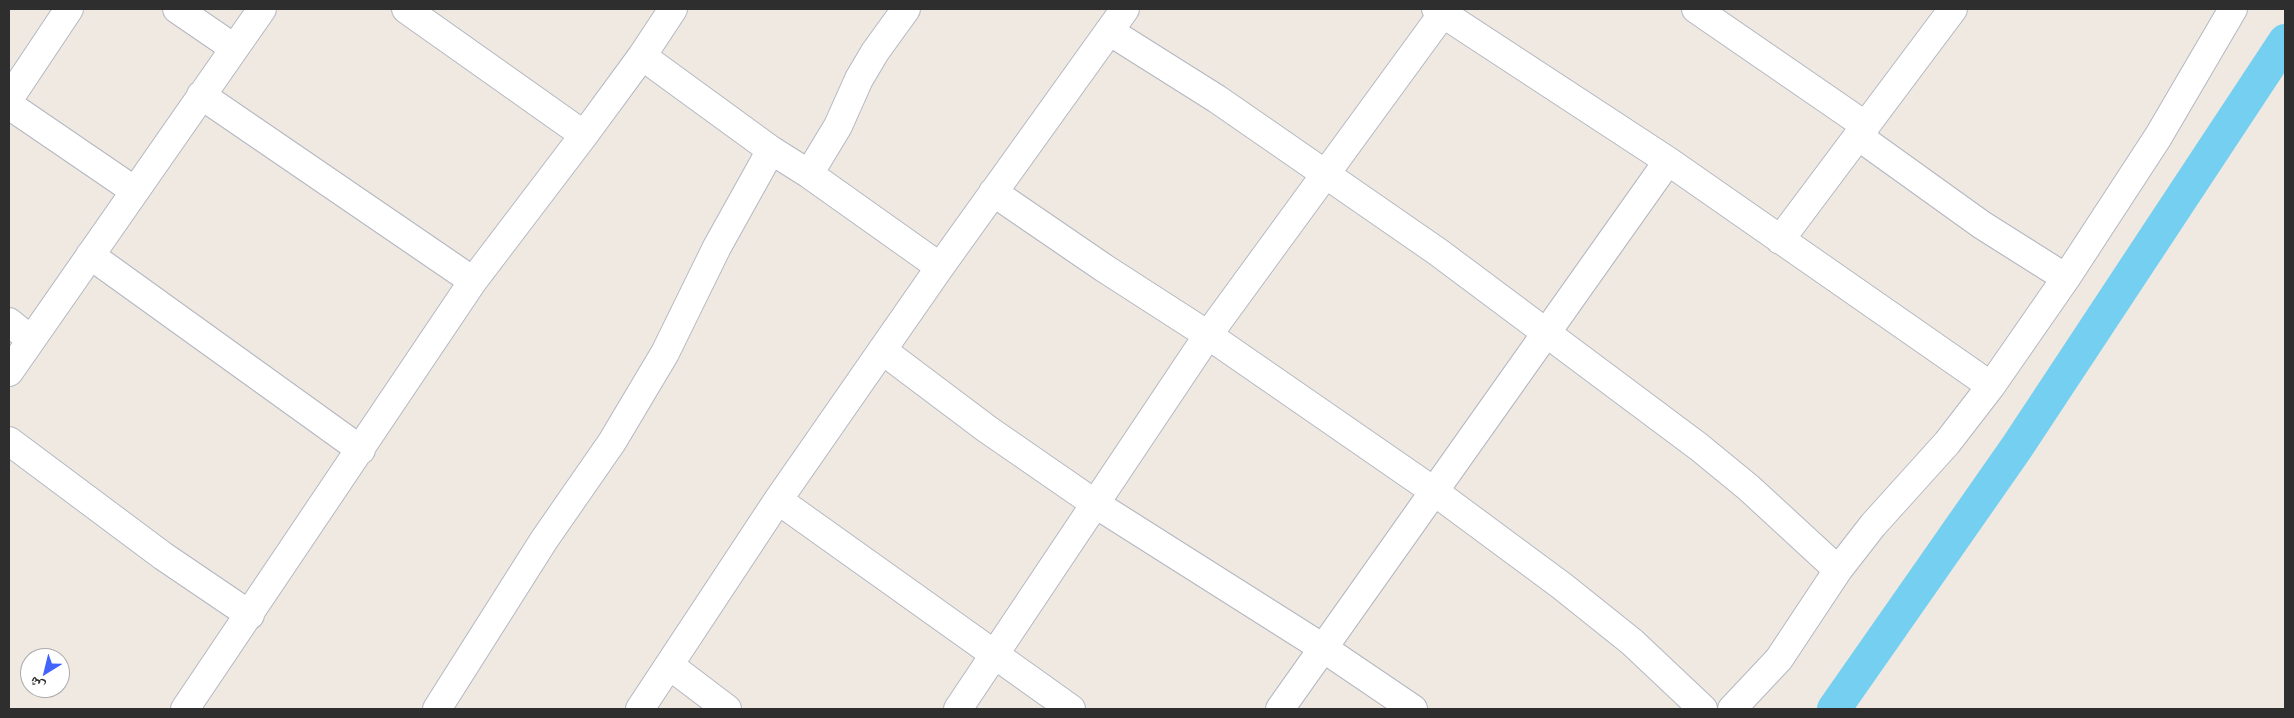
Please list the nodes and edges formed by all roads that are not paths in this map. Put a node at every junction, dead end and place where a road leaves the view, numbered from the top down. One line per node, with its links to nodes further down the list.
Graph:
1 (69, 9): 16 (street)
2 (177, 9): 13 (street)
3 (262, 9): 13 (street)
4 (406, 9): 19 (street)
5 (673, 9): 14 (street)
6 (906, 9): 22 (street)
7 (1125, 9): 12 (street)
8 (1696, 9): 18 (street)
9 (1953, 9): 18 (street)
10 (2233, 9): 29 (street)
11 (1442, 10): 21 (street); 23 (street)
12 (1109, 31): 23 (street); 25 (street)
13 (234, 48): 15 (street)
14 (642, 56): 19 (street); 20 (street)
15 (201, 95): 24 (street); 30 (street)
16 (9, 99)
17 (9, 105): 24 (street)
18 (1862, 131): 26 (street); 29 (street)
19 (584, 135): 30 (street)
20 (771, 150): 22 (street); 49 (street)
21 (1668, 161): 26 (street); 32 (street)
22 (808, 174): 28 (street)
23 (1326, 174): 32 (street); 33 (street)
24 (135, 191): 27 (street)
25 (993, 192): 28 (street); 33 (street)
26 (1780, 240): 37 (street)
27 (90, 255): 34 (street); 39 (street)
28 (940, 267): 35 (street)
29 (2066, 278): 37 (street)
30 (473, 281): 39 (street)
31 (9, 322): 34 (street)
32 (1546, 332): 40 (street); 43 (street)
33 (1208, 335): 40 (street); 42 (street)
34 (32, 340): 36 (street)
35 (882, 350): 41 (street); 42 (street)
36 (9, 372)
37 (1991, 386): 43 (street)
38 (9, 441): 44 (street)
39 (361, 450): 44 (street)
40 (1435, 492): 45 (street); 56 (street)
41 (778, 500): 46 (street); 47 (street)
42 (1094, 503): 45 (street); 46 (street)
43 (1838, 570): 57 (street)
44 (250, 615): 48 (street)
45 (1323, 648): 54 (street); 55 (street)
46 (994, 656): 52 (street); 53 (street)
47 (669, 665): 50 (street); 51 (street)
48 (185, 709)
49 (437, 709)
50 (640, 709)
51 (727, 709)
52 (958, 709)
53 (1071, 709)
54 (1280, 709)
55 (1413, 709)
56 (1703, 709)
57 (1732, 709)

